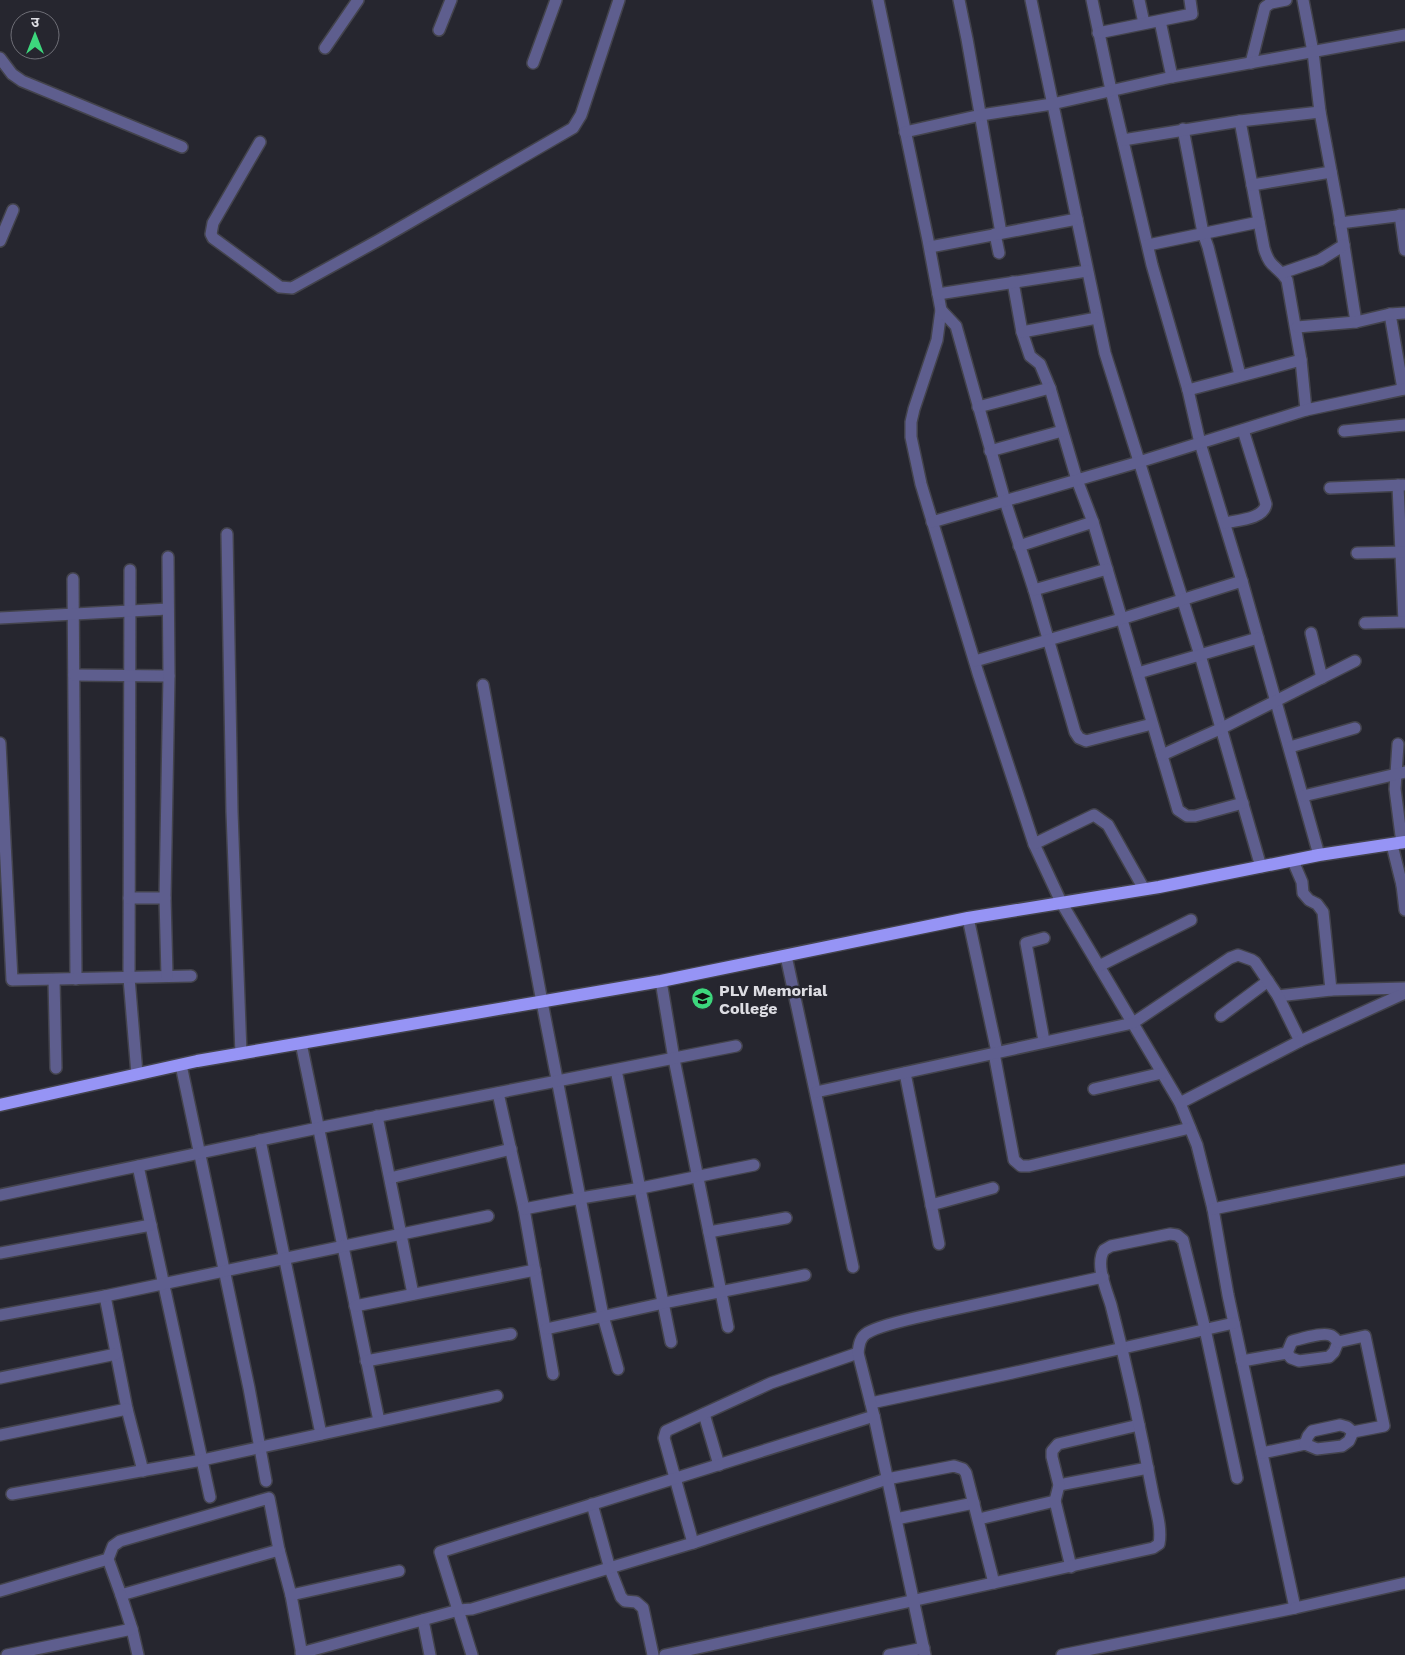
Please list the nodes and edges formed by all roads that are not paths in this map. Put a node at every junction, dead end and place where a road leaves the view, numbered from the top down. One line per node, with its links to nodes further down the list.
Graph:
1 (358, 0): 18 (street)
2 (451, 0): 15 (street)
3 (556, 0): 21 (street)
4 (619, 0): 32 (street)
5 (878, 0): 30 (street)
6 (959, 0): 27 (street)
7 (1031, 0): 25 (street)
8 (1094, 0): 16 (street)
9 (1139, 0): 14 (street)
10 (1190, 0): 13 (street)
11 (1286, 0): 22 (street)
12 (1303, 0): 19 (street)
13 (1160, 21): 14 (street); 23 (street)
14 (1144, 23): 16 (street)
15 (440, 30)
16 (1098, 33): 24 (street)
17 (1405, 36): 19 (street)
18 (325, 48)
19 (1313, 52): 22 (street); 26 (street)
20 (0, 58): 33 (street)
21 (534, 63)
22 (1251, 63): 23 (street)
23 (1172, 77): 24 (street)
24 (1111, 90): 25 (street); 31 (street)
25 (1052, 104): 27 (street); 38 (street)
26 (1320, 112): 28 (street); 34 (street)
27 (981, 116): 30 (street); 42 (street)
28 (1240, 121): 29 (street); 35 (street)
29 (1182, 129): 31 (street); 41 (street)
30 (905, 132): 46 (street)
31 (1123, 140): 44 (street)
32 (260, 142)
33 (182, 147)
34 (1332, 172): 35 (street); 40 (street)
35 (1252, 185): 39 (street)
36 (13, 210): 43 (street)
37 (1402, 215): 40 (street); 47 (street)
38 (1078, 219): 42 (street); 49 (street)
39 (1259, 222): 41 (street); 50 (street)
40 (1340, 223): 45 (street)
41 (1203, 233): 44 (street); 61 (street)
42 (998, 234): 46 (street); 48 (street)
43 (0, 241)
44 (1148, 245): 64 (street)
45 (1344, 245): 50 (street); 57 (street)
46 (930, 247): 52 (street)
47 (1405, 250)
48 (999, 253)
49 (1087, 271): 51 (street); 56 (street)
50 (1282, 273): 58 (street)
51 (1013, 282): 52 (street); 59 (street)
52 (938, 294): 53 (street)
53 (941, 310): 65 (street); 78 (street)
54 (1405, 313): 55 (street)
55 (1390, 314): 57 (street); 63 (street)
56 (1097, 318): 59 (street); 73 (street)
57 (1356, 322): 58 (street)
58 (1297, 327): 60 (street)
59 (1022, 332): 62 (street)
60 (1301, 360): 61 (street); 66 (street)
61 (1240, 375): 64 (street)
62 (1050, 388): 65 (street); 69 (street)
63 (1404, 389): 66 (street)
64 (1188, 390): 71 (street)
65 (978, 407): 72 (street)
66 (1306, 410): 68 (street)
67 (1405, 425): 70 (street)
68 (1243, 430): 71 (street); 80 (street)
69 (1062, 431): 72 (street); 74 (street)
70 (1344, 431)
71 (1200, 443): 73 (street); 80 (street)
72 (990, 451): 77 (street)
73 (1139, 462): 74 (street); 91 (street)
74 (1077, 480): 77 (street); 79 (street)
75 (1401, 485): 76 (street); 83 (street)
76 (1330, 488)
77 (1005, 501): 78 (street); 82 (street)
78 (932, 522): 103 (street)
79 (1093, 522): 82 (street); 86 (street)
80 (1225, 523): 89 (street)
81 (226, 534): 157 (street)
82 (1020, 546): 90 (street)
83 (1403, 552): 84 (street); 97 (street)
84 (1357, 553)
85 (168, 557): 92 (street)
86 (1107, 569): 90 (street); 96 (street)
87 (130, 570): 93 (street)
88 (73, 579): 94 (street)
89 (1242, 581): 91 (street); 100 (street)
90 (1034, 590): 101 (street)
91 (1183, 599): 96 (street); 102 (street)
92 (168, 609): 93 (street); 108 (street)
93 (130, 611): 94 (street); 107 (street)
94 (73, 614): 95 (street); 106 (street)
95 (0, 618)
96 (1121, 619): 101 (street); 105 (street)
97 (1404, 622): 98 (street)
98 (1365, 623)
99 (1311, 633): 109 (street)
100 (1258, 638): 102 (street); 111 (street)
101 (1048, 640): 103 (street); 112 (street)
102 (1200, 655): 105 (street); 113 (street)
103 (975, 661): 123 (street)
104 (1355, 661): 109 (street)
105 (1138, 673): 112 (street)
106 (74, 675): 107 (street); 141 (street)
107 (131, 676): 108 (street); 129 (street)
108 (169, 676): 130 (street)
109 (1322, 678): 111 (street)
110 (483, 685): 149 (street)
111 (1276, 701): 113 (street); 117 (street)
112 (1152, 724): 118 (street)
113 (1222, 728): 118 (street); 121 (street)
114 (1356, 728): 117 (street)
115 (0, 743): 142 (street)
116 (1398, 744): 119 (street)
117 (1290, 747): 120 (street)
118 (1162, 755): 121 (street)
119 (1401, 773): 120 (street); 122 (street)
120 (1303, 796): 124 (street)
121 (1243, 803): 126 (street)
122 (1400, 843): 124 (main road); 127 (street)
123 (1034, 844): 128 (street); 131 (street)
124 (1319, 855): 125 (main road)
125 (1293, 861): 126 (main road); 146 (street)
126 (1261, 867): 128 (main road)
127 (1404, 884): 132 (street)
128 (1144, 889): 131 (main road)
129 (129, 898): 130 (street); 140 (street)
130 (166, 898): 138 (street)
131 (1061, 902): 133 (main road); 137 (street)
132 (1405, 910)
133 (968, 918): 136 (main road); 156 (street)
134 (1191, 920): 137 (street)
135 (1044, 938): 152 (street)
136 (786, 956): 143 (main road); 167 (street)
137 (1099, 966): 151 (street)
138 (167, 976): 139 (street); 140 (street)
139 (191, 976)
140 (129, 978): 141 (street); 164 (street)
141 (76, 979): 142 (street)
142 (54, 980): 160 (street)
143 (661, 981): 149 (main road); 158 (street)
144 (1268, 981): 148 (street); 150 (street); 151 (street)
145 (1405, 988): 146 (street)
146 (1331, 990): 148 (street)
147 (1405, 993): 153 (street)
148 (1278, 996): 153 (street)
149 (542, 1002): 154 (main road); 165 (street)
150 (1221, 1016)
151 (1133, 1022): 152 (street); 163 (street)
152 (1044, 1041): 156 (street)
153 (1300, 1041): 169 (street)
154 (302, 1043): 157 (main road); 172 (street)
155 (736, 1046): 158 (street)
156 (995, 1053): 162 (street); 173 (street)
157 (241, 1054): 159 (main road)
158 (674, 1058): 161 (street); 180 (street)
159 (181, 1065): 164 (main road); 176 (street)
160 (56, 1068)
161 (616, 1070): 165 (street); 182 (street)
162 (905, 1073): 167 (street); 186 (street)
163 (1162, 1073): 166 (street); 169 (street)
164 (138, 1074): 170 (main road)
165 (558, 1081): 168 (street); 185 (street)
166 (1094, 1089)
167 (816, 1092): 198 (street)
168 (498, 1093): 171 (street); 175 (street)
169 (1180, 1103): 173 (street)
170 (0, 1105)
171 (377, 1116): 172 (street); 181 (street)
172 (318, 1128): 174 (street); 195 (street)
173 (1190, 1128): 188 (street)
174 (260, 1140): 176 (street); 197 (street)
175 (511, 1149): 181 (street); 187 (street)
176 (199, 1153): 178 (street); 200 (street)
177 (754, 1165): 180 (street)
178 (138, 1166): 184 (street); 191 (street)
179 (1405, 1170): 188 (street)
180 (698, 1176): 182 (street); 192 (street)
181 (390, 1178): 193 (street)
182 (641, 1188): 185 (street); 207 (street)
183 (993, 1188): 186 (street)
184 (0, 1195)
185 (581, 1198): 187 (street); 210 (street)
186 (931, 1205): 194 (street)
187 (524, 1209): 199 (street)
188 (1213, 1209): 211 (street)
189 (488, 1216): 193 (street)
190 (786, 1218): 192 (street)
191 (151, 1224): 196 (street); 203 (street)
192 (710, 1232): 204 (street)
193 (402, 1234): 195 (street); 205 (street)
194 (939, 1244)
195 (342, 1247): 197 (street); 208 (street)
196 (0, 1253)
197 (284, 1259): 200 (street); 235 (street)
198 (853, 1267)
199 (535, 1270): 205 (street); 213 (street)
200 (224, 1271): 203 (street); 238 (street)
201 (805, 1275): 204 (street)
202 (1103, 1277): 214 (street); 218 (street); 219 (street)
203 (163, 1283): 206 (street); 240 (street)
204 (721, 1293): 207 (street); 212 (street)
205 (413, 1294): 208 (street)
206 (105, 1296): 209 (street); 221 (street)
207 (664, 1303): 210 (street); 216 (street)
208 (355, 1306): 222 (street)
209 (0, 1315)
210 (603, 1316): 213 (street); 224 (street)
211 (1234, 1323): 214 (street); 223 (street)
212 (728, 1327)
213 (546, 1329): 225 (street)
214 (1205, 1329): 218 (street); 245 (street)
215 (511, 1334): 222 (street)
216 (671, 1342)
217 (1338, 1342): 220 (street); 220 (street); 234 (street)
218 (1122, 1348): 228 (street); 233 (street)
219 (858, 1352): 228 (street); 230 (street)
220 (1287, 1353): 223 (street)
221 (116, 1354): 226 (street); 229 (street)
222 (366, 1361): 232 (street)
223 (1242, 1361): 239 (street)
224 (618, 1369)
225 (553, 1374)
226 (0, 1378)
227 (497, 1396): 232 (street)
228 (871, 1403): 231 (street)
229 (126, 1409): 236 (street); 243 (street)
230 (704, 1414): 241 (street); 244 (street)
231 (874, 1416): 241 (street); 246 (street)
232 (379, 1421): 235 (street)
233 (1139, 1425): 242 (street); 248 (street)
234 (1353, 1432): 237 (street); 237 (street)
235 (321, 1434): 238 (street)
236 (0, 1435)
237 (1305, 1444): 239 (street)
238 (259, 1447): 240 (street); 247 (street)
239 (1262, 1453): 268 (street)
240 (202, 1460): 243 (street); 250 (street)
241 (719, 1465): 244 (street)
242 (1148, 1468): 248 (street); 259 (street)
243 (143, 1471): 249 (street)
244 (674, 1478): 253 (street); 256 (street)
245 (1237, 1478)
246 (887, 1479): 252 (street); 254 (street); 256 (street)
247 (266, 1481)
248 (1059, 1485): 251 (street)
249 (12, 1494)
250 (210, 1497)
251 (1054, 1501): 255 (street); 259 (street)
252 (974, 1503): 254 (street); 255 (street)
253 (592, 1504): 260 (street); 269 (street)
254 (896, 1519): 267 (street)
255 (979, 1519): 262 (street)
256 (693, 1543): 260 (street)
257 (279, 1550): 258 (street); 265 (street); 266 (street)
258 (108, 1559): 264 (street); 265 (street)
259 (1071, 1567): 262 (street)
260 (610, 1569): 269 (street); 278 (street)
261 (399, 1571): 266 (street)
262 (994, 1583): 267 (street)
263 (1405, 1583): 268 (street)
264 (0, 1591)
265 (121, 1595): 271 (street)
266 (291, 1595): 273 (street)
267 (914, 1600): 272 (street); 279 (street)
268 (1295, 1608): 281 (street)
269 (459, 1610): 270 (street); 277 (street)
270 (423, 1620): 273 (street); 276 (street)
271 (132, 1629): 274 (street); 275 (street)
272 (924, 1651): 280 (street)
273 (301, 1654)
274 (8, 1655)
275 (138, 1655)
276 (430, 1655)
277 (472, 1655)
278 (653, 1655)
279 (665, 1655)
280 (889, 1655)
281 (1062, 1655)

